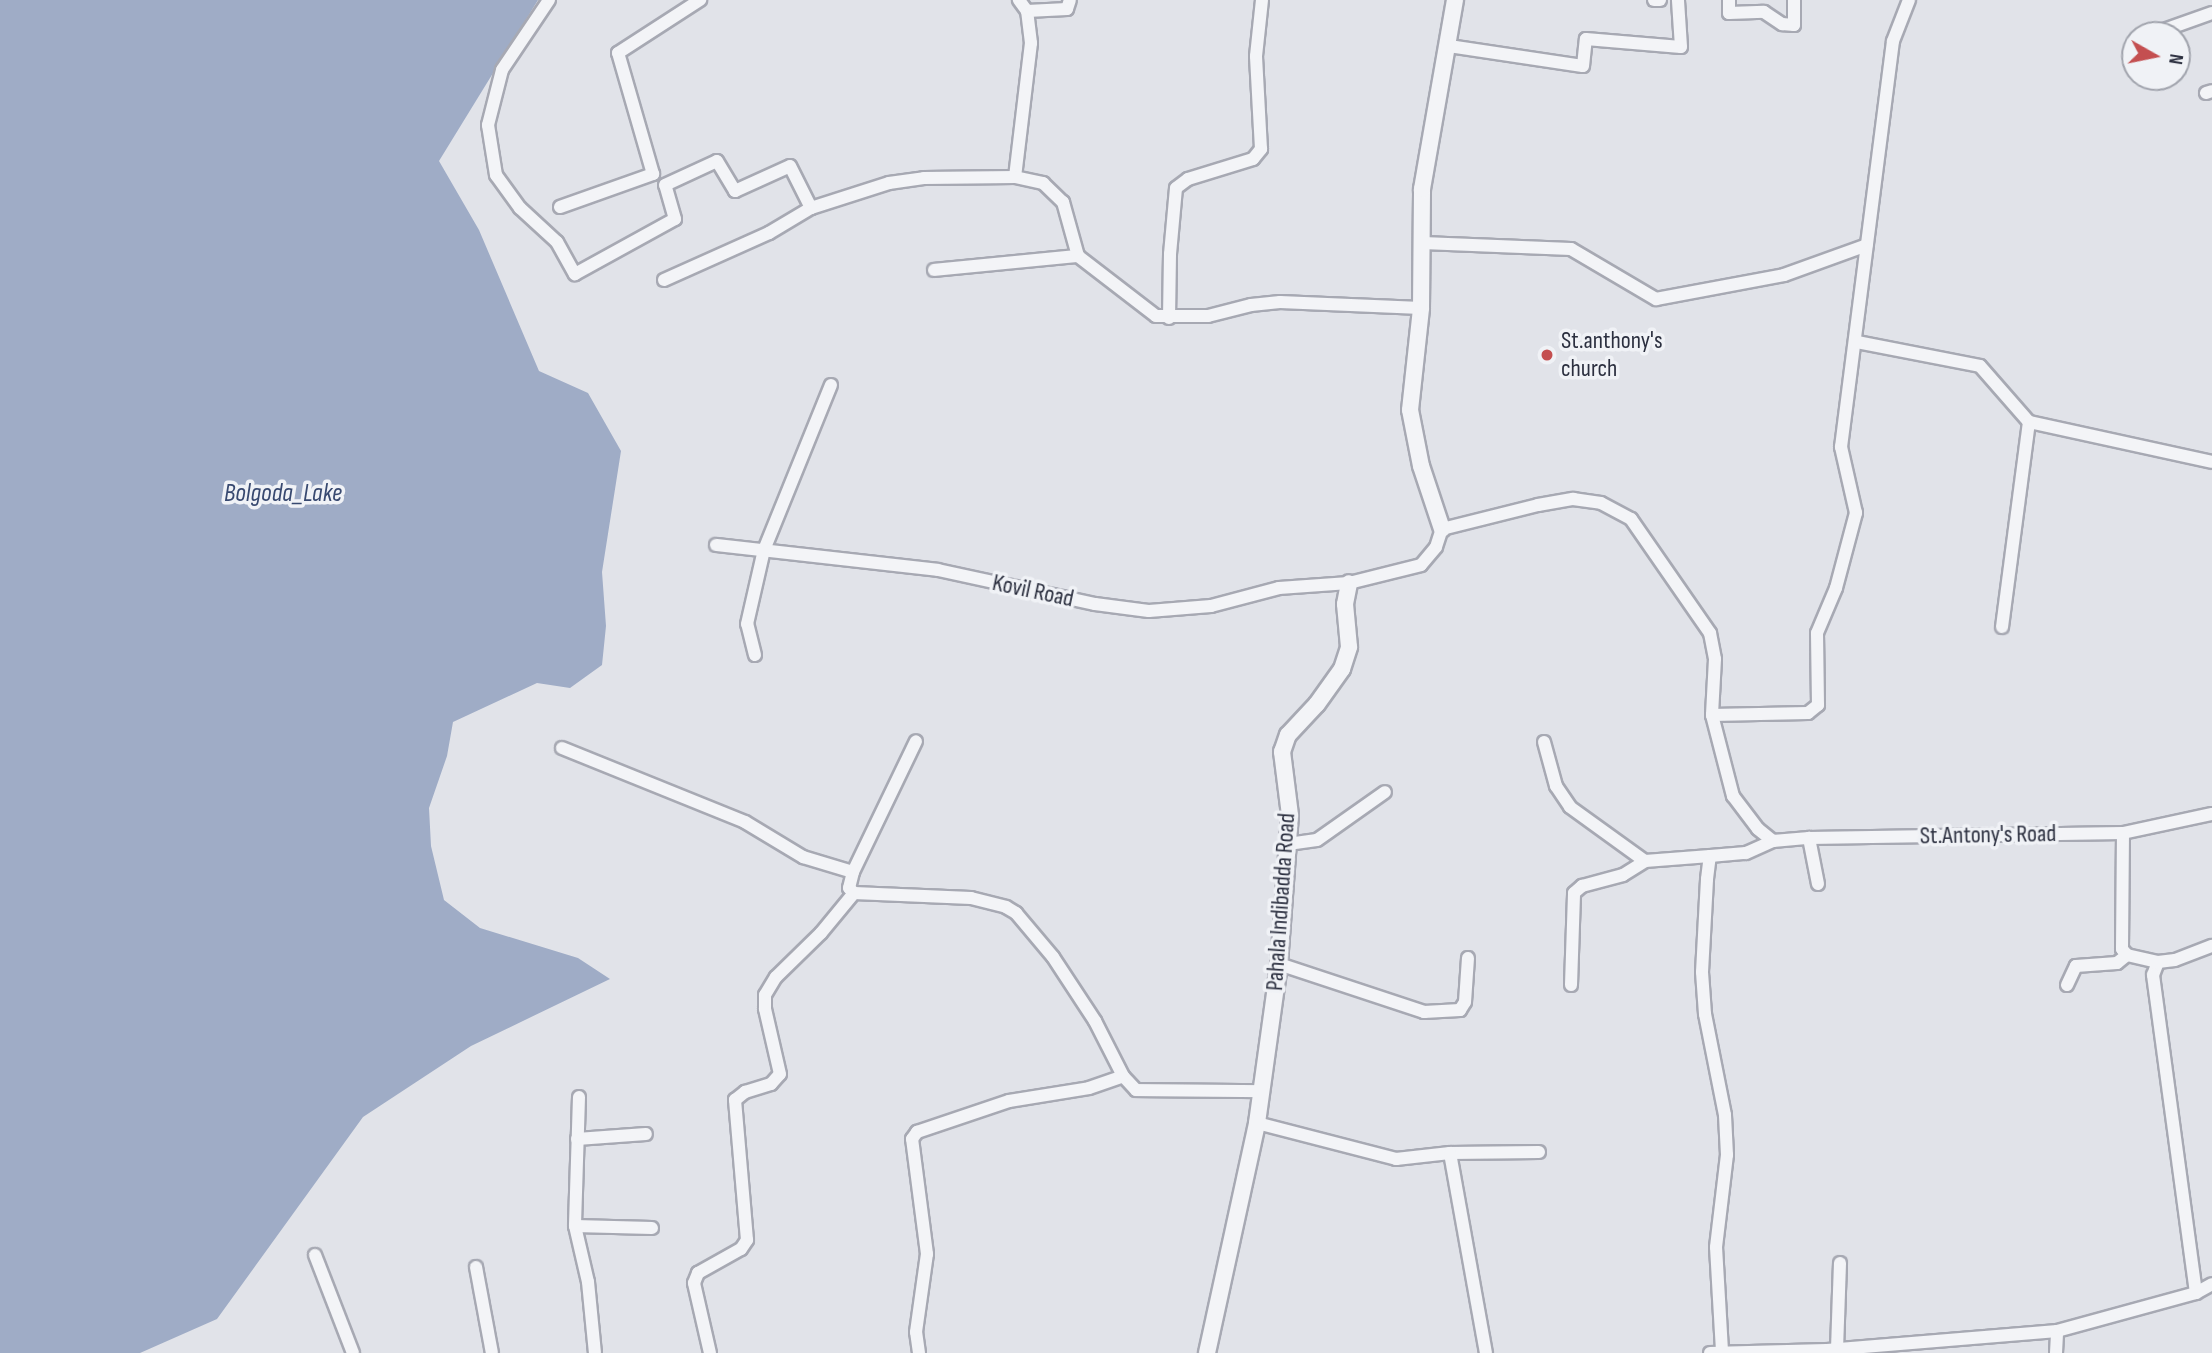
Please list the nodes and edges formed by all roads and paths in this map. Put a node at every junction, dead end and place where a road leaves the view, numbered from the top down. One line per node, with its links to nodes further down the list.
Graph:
1 (549, 0): 18 (street)
2 (700, 0): 17 (street)
3 (1070, 0): 12 (street)
4 (1262, 0): 25 (street)
5 (1455, 0): 15 (street)
6 (1654, 0): 7 (street)
7 (1660, 0)
8 (1678, 0): 15 (street)
9 (1729, 0): 10 (street)
10 (1794, 0)
11 (1909, 0): 20 (street)
12 (1023, 6): 16 (street)
13 (2212, 13): 14 (street)
14 (2189, 21)
15 (1449, 46): 19 (street)
16 (1015, 177): 18 (street); 21 (street)
17 (560, 207)
18 (811, 208): 23 (street)
19 (1423, 243): 20 (street); 24 (street)
20 (1867, 245): 26 (street)
21 (1079, 256): 22 (street); 25 (street)
22 (934, 270)
23 (664, 280)
24 (1421, 308): 25 (street); 30 (street)
25 (1168, 317)
26 (1857, 342): 28 (street); 36 (street)
27 (831, 385): 32 (street)
28 (2029, 422): 29 (street); 34 (street)
29 (2212, 462)
30 (1441, 529): 33 (street); 36 (street)
31 (716, 545): 32 (street, Kovil Road)
32 (764, 550): 33 (street, Kovil Road); 35 (street)
33 (1349, 583): 45 (street, Pahala Indibadda Road)
34 (2002, 627)
35 (755, 655)
36 (1712, 715): 44 (street)
37 (916, 741): 48 (street)
38 (1544, 742): 47 (street)
39 (562, 748): 48 (street)
40 (1385, 792): 45 (street)
41 (2212, 814): 42 (street, St.Antony's Road)
42 (2123, 833): 43 (street, St.Antony's Road); 52 (street)
43 (1809, 838): 44 (street); 49 (street)
44 (1773, 841): 46 (street)
45 (1288, 844): 55 (street, Pahala Indibadda Road)
46 (1710, 856): 47 (street); 75 (street)
47 (1645, 861): 56 (street)
48 (853, 872): 50 (street)
49 (1818, 884)
50 (854, 893): 58 (street); 79 (street)
51 (2212, 946): 54 (street)
52 (2126, 955): 54 (street); 57 (street)
53 (1468, 957): 55 (street)
54 (2158, 962): 72 (street)
55 (1279, 964): 59 (street, Pahala Indibadda Road)
56 (1571, 985)
57 (2067, 985)
58 (1123, 1076): 59 (street); 80 (street)
59 (1263, 1091): 61 (street, Pahala Indibadda Road)
60 (579, 1097): 63 (street)
61 (1257, 1123): 65 (street); 81 (street, Pahala Indibadda Road)
62 (646, 1134): 63 (street)
63 (577, 1139): 66 (street)
64 (1539, 1152): 65 (street)
65 (1450, 1153): 82 (street)
66 (575, 1226): 67 (street); 78 (street)
67 (652, 1228)
68 (315, 1255): 76 (street)
69 (1840, 1263): 74 (street)
70 (476, 1267): 77 (street)
71 (2212, 1284): 72 (street)
72 (2196, 1293): 73 (street)
73 (2057, 1331): 74 (street); 83 (street)
74 (1830, 1350): 75 (street)
75 (1716, 1352)
76 (352, 1353)
77 (492, 1353)
78 (595, 1353)
79 (710, 1353)
80 (919, 1353)
81 (1207, 1353)
82 (1486, 1353)
83 (2056, 1353)

